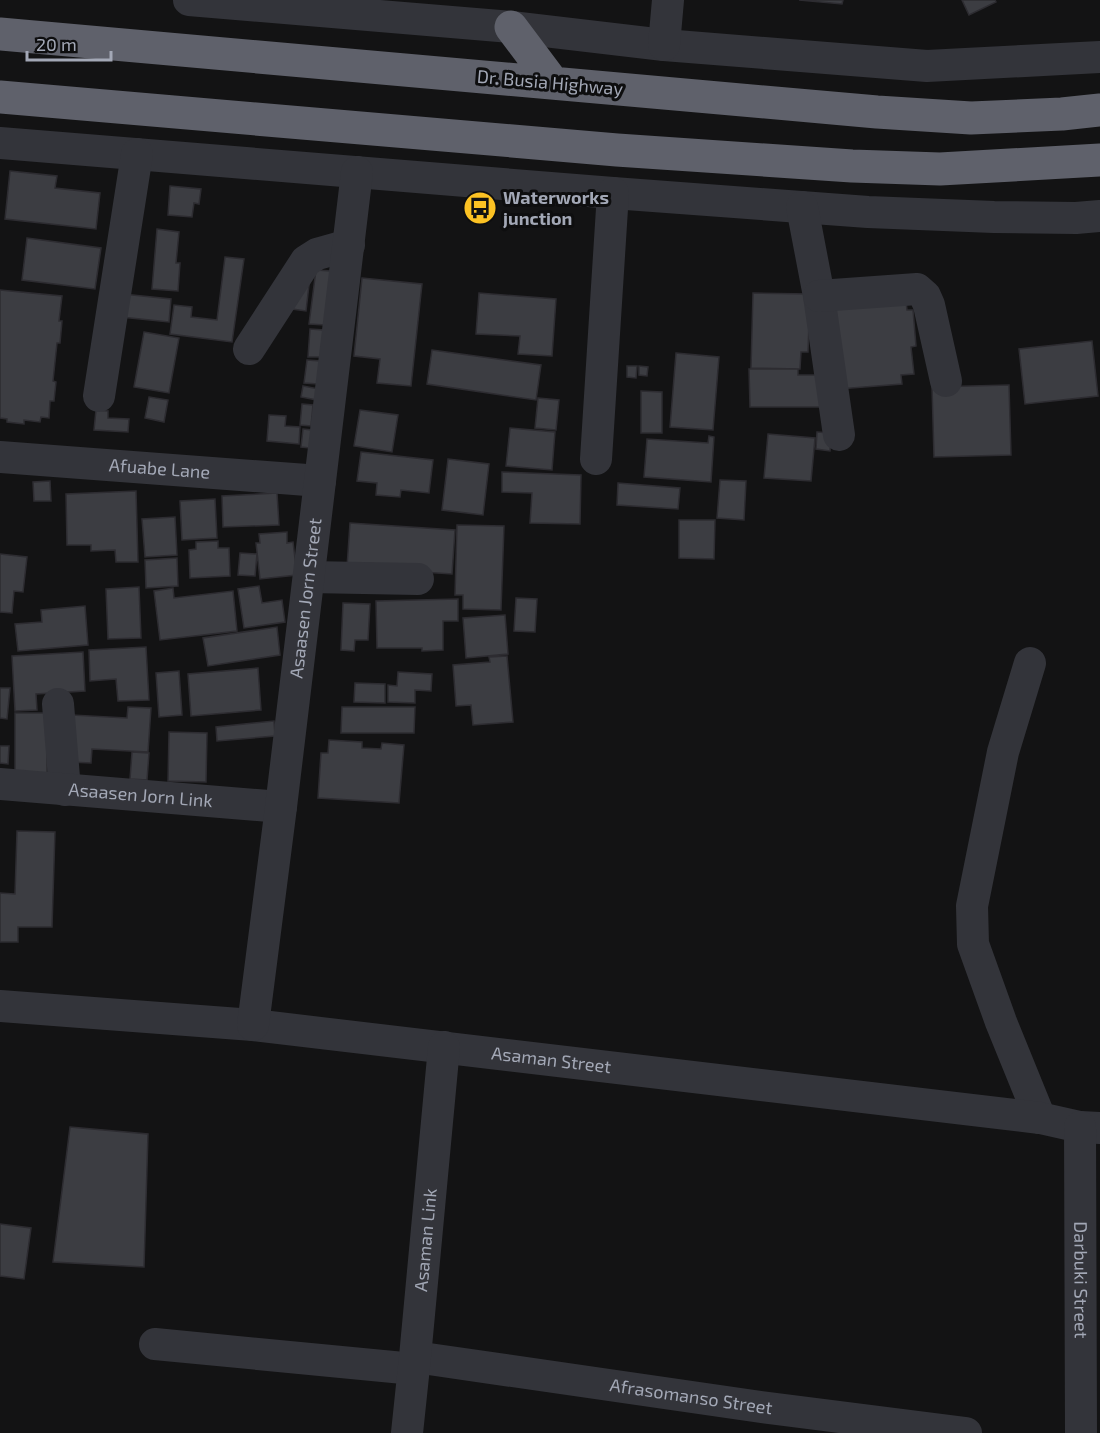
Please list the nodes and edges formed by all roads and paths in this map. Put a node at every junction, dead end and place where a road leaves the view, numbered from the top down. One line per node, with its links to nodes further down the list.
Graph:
1 (668, 0): 5 (street)
2 (206, 1): 3 (street)
3 (511, 27): 5 (street); 7 (highway)
4 (0, 34): 7 (highway, Dr. Busia Highway)
5 (664, 45): 6 (street)
6 (1100, 57)
7 (553, 83): 9 (highway, Dr. Busia Highway)
8 (0, 97): 12 (highway)
9 (1100, 110)
10 (0, 143): 11 (street)
11 (137, 154): 13 (street); 21 (street)
12 (1100, 160)
13 (357, 172): 14 (street); 17 (street, Asaasen Jorn Street)
14 (613, 193): 15 (street); 24 (street)
15 (802, 207): 16 (street); 18 (street)
16 (1100, 216)
17 (349, 245): 19 (street); 25 (street, Asaasen Jorn Street)
18 (819, 296): 20 (street); 22 (street)
19 (249, 349)
20 (946, 381)
21 (99, 396)
22 (839, 435)
23 (0, 457): 25 (street, Afuabe Lane)
24 (596, 459)
25 (320, 481): 26 (street, Asaasen Jorn Street)
26 (309, 578): 27 (street); 32 (street, Asaasen Jorn Street)
27 (418, 579)
28 (1030, 663): 36 (street)
29 (58, 704): 31 (street)
30 (0, 784): 31 (street, Asaasen Jorn Link)
31 (65, 790): 32 (street, Asaasen Jorn Link)
32 (281, 807): 34 (street, Asaasen Jorn Street)
33 (0, 1006): 34 (street, Asaman Street)
34 (253, 1025): 35 (street, Asaman Street)
35 (444, 1047): 36 (street, Asaman Street); 39 (street, Asaman Link)
36 (1040, 1118): 37 (street, Asaman Street)
37 (1090, 1127): 42 (street, Darbuki Street)
38 (155, 1344): 39 (street, Afrasomanso Street)
39 (415, 1363): 40 (street, Asaman Link); 41 (street, Afrasomanso Street)
40 (407, 1433)
41 (966, 1433)
42 (1081, 1433)

